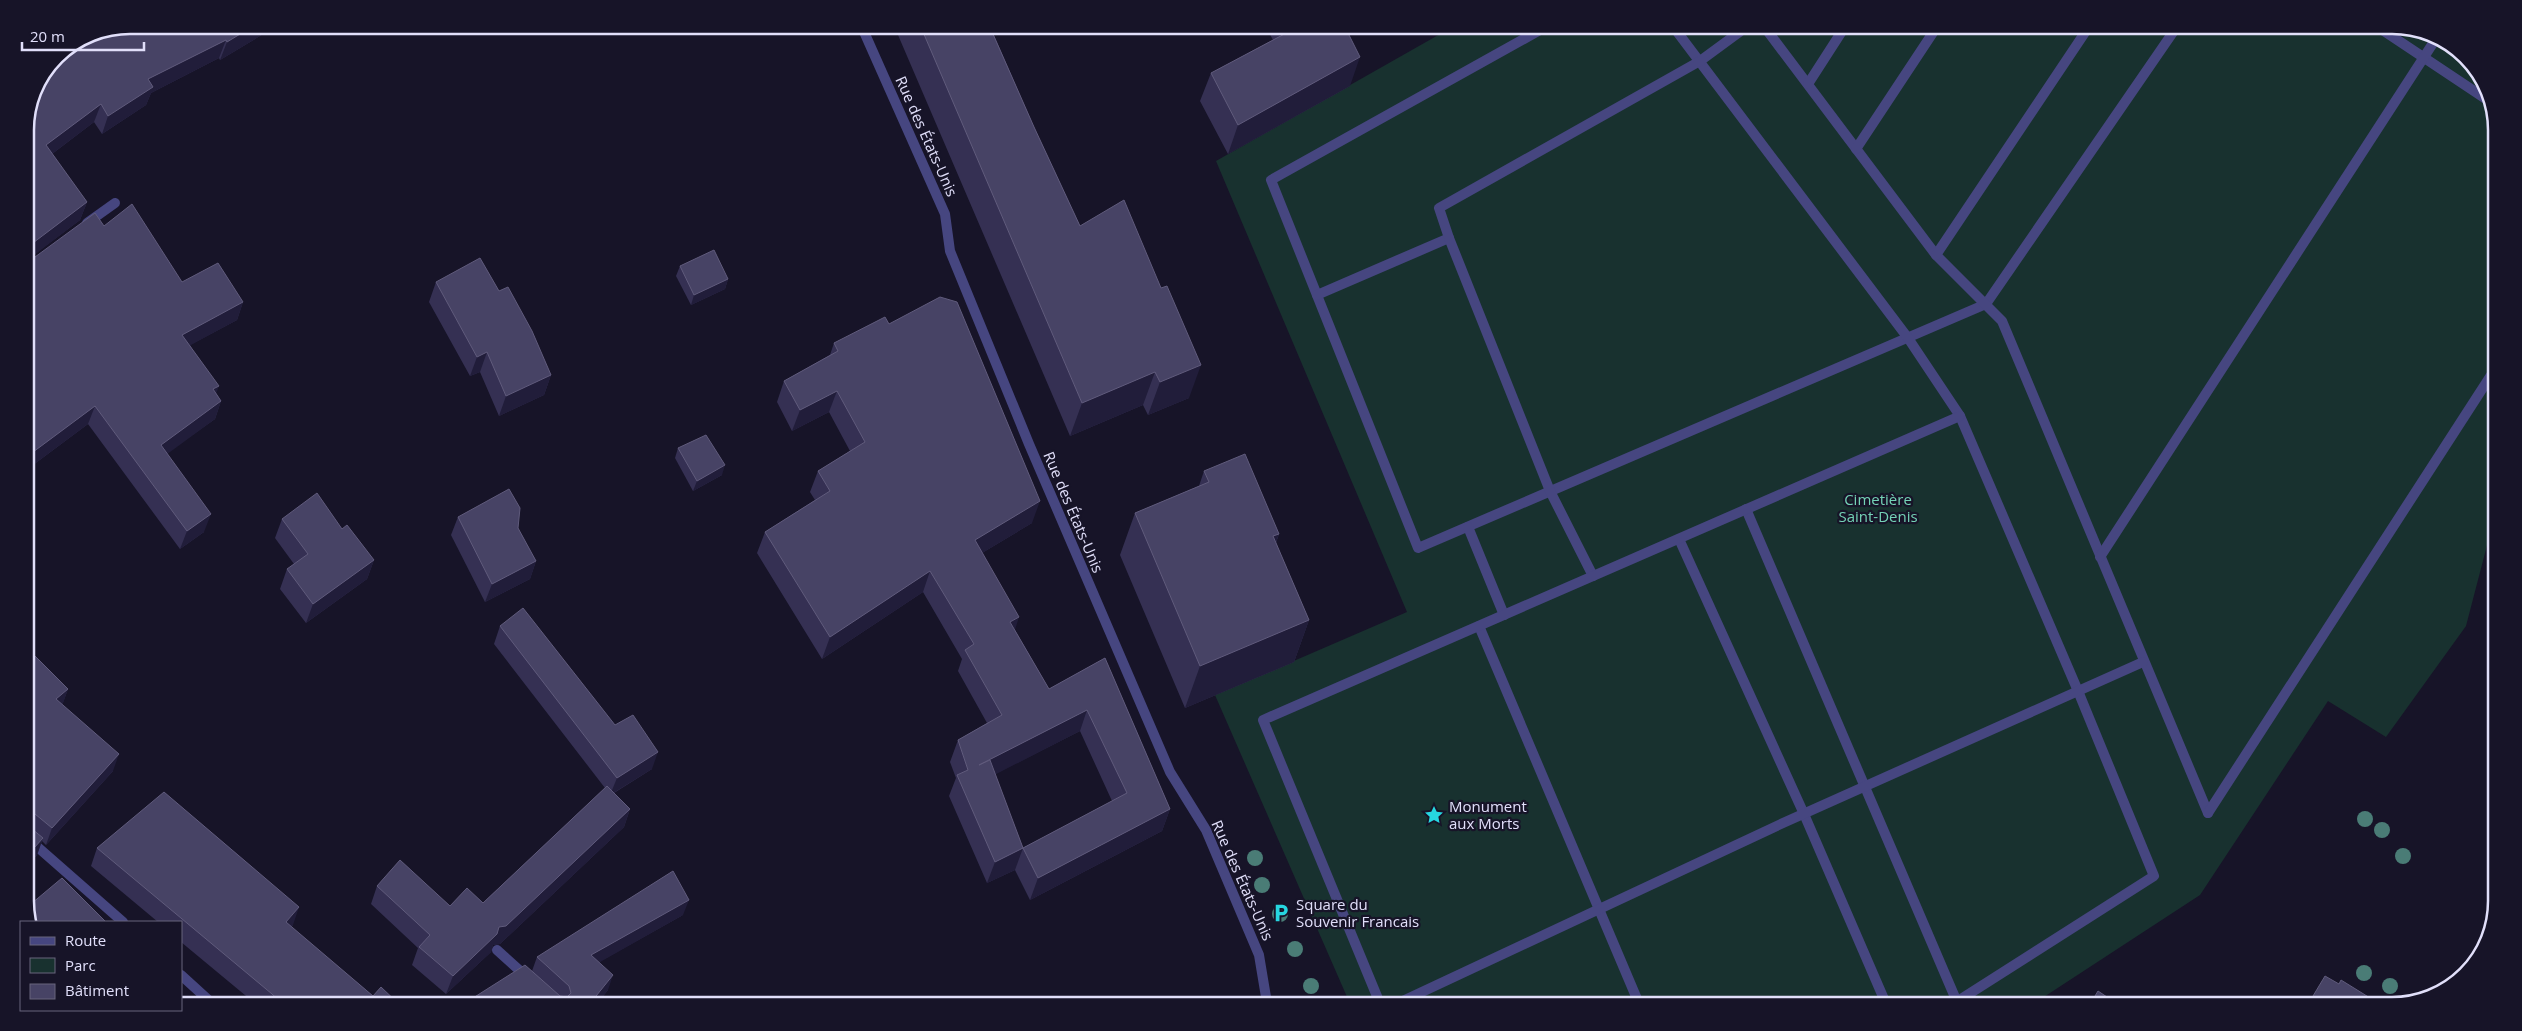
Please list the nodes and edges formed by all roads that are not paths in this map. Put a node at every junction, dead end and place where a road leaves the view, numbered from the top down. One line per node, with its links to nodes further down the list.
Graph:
1 (865, 34): 45 (street, Rue des États-Unis)
2 (1533, 34): 21 (street)
3 (1679, 34): 13 (street)
4 (1736, 34): 13 (street)
5 (1770, 34): 14 (street)
6 (1840, 34): 14 (street)
7 (1932, 34): 16 (street)
8 (2084, 34): 20 (street)
9 (2172, 34): 22 (street)
10 (2388, 34): 12 (street)
11 (2433, 43): 12 (street)
12 (2424, 58): 15 (street); 30 (street)
13 (1700, 61): 19 (street); 23 (street)
14 (1808, 84): 16 (street)
15 (2482, 96)
16 (1856, 149): 20 (street)
17 (115, 203): 18 (street)
18 (77, 231)
19 (1449, 238): 21 (street); 26 (street)
20 (1936, 255): 22 (street)
21 (1317, 295): 28 (street)
22 (1986, 304): 23 (street); 30 (street)
23 (1908, 338): 25 (street); 26 (street)
24 (2488, 380): 34 (street)
25 (1960, 416): 27 (street); 35 (street)
26 (1550, 491): 28 (street); 31 (street)
27 (1746, 509): 29 (street); 36 (street)
28 (1468, 526): 32 (street)
29 (1679, 539): 31 (street); 37 (street)
30 (2100, 557): 34 (street)
31 (1593, 576): 32 (street)
32 (1504, 615): 33 (street)
33 (1479, 626): 39 (street); 46 (street)
34 (2143, 662): 35 (street)
35 (2078, 691): 36 (street); 51 (street)
36 (1866, 787): 37 (street); 50 (street)
37 (1804, 814): 39 (street); 49 (street)
38 (34, 844): 40 (street)
39 (1599, 910): 47 (street); 48 (street)
40 (122, 921)
41 (497, 950): 43 (street)
42 (182, 976): 44 (street)
43 (538, 987)
44 (205, 997)
45 (1266, 997)
46 (1377, 997)
47 (1411, 997)
48 (1636, 997)
49 (1883, 997)
50 (1951, 997)
51 (1965, 997)

